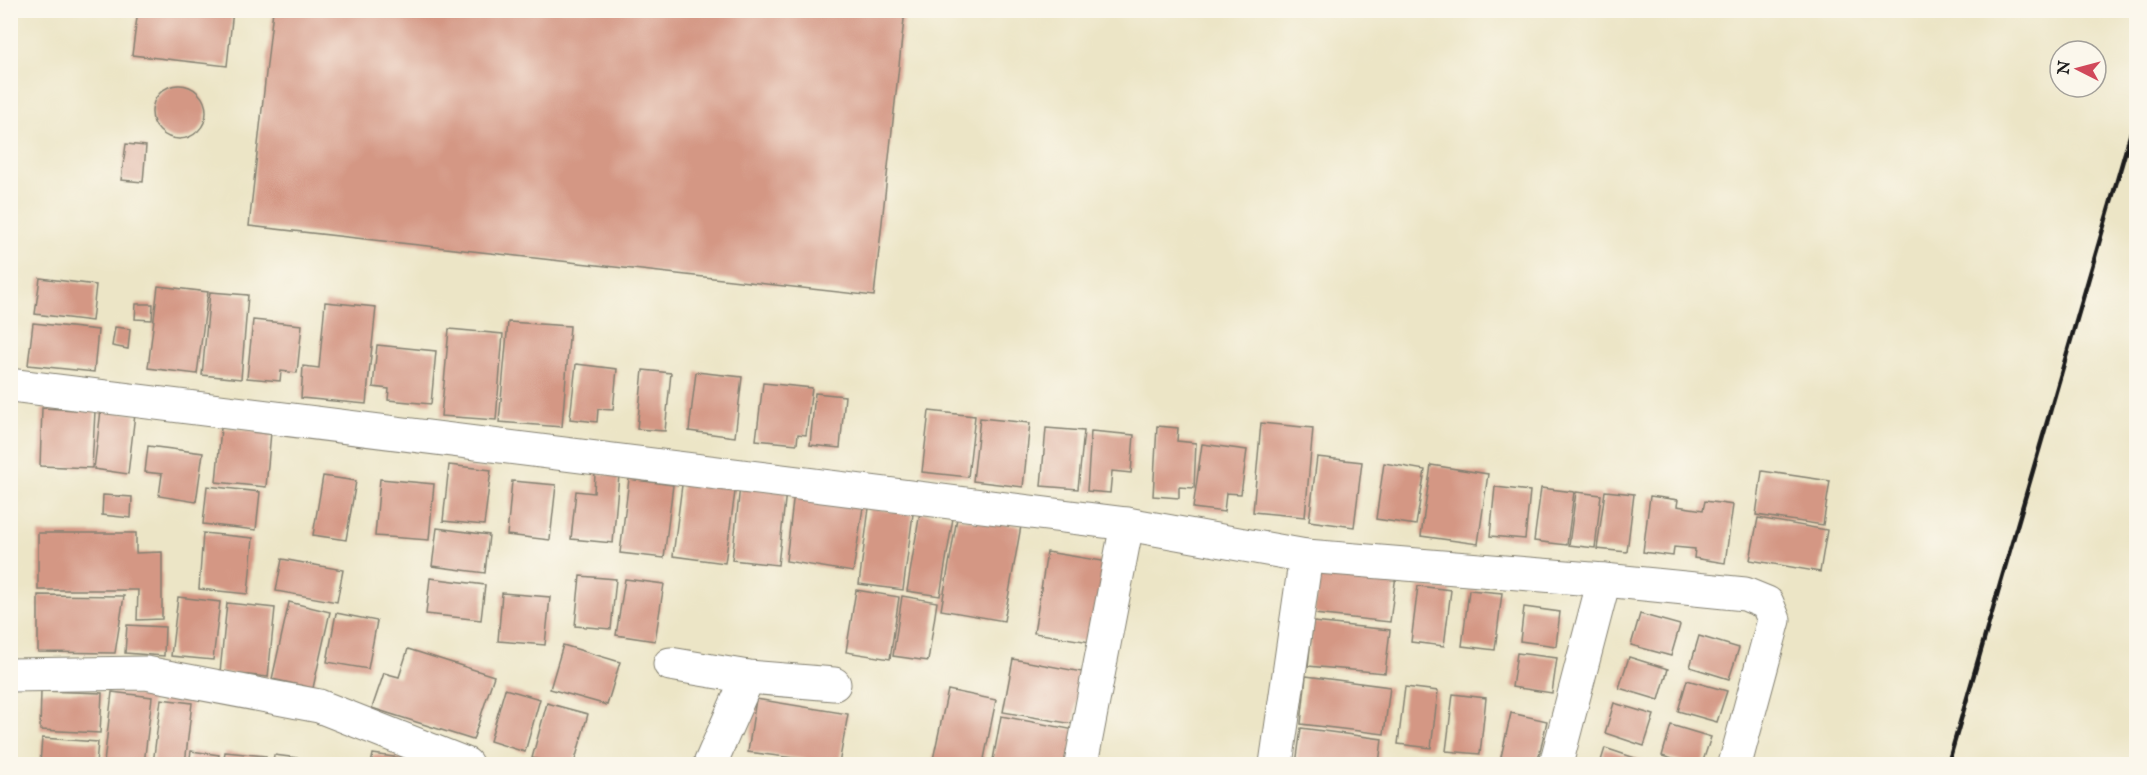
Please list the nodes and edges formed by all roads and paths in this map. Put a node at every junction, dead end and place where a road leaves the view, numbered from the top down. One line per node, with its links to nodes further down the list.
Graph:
1 (10, 385): 2 (street)
2 (1127, 524): 3 (street); 11 (street)
3 (1306, 556): 4 (street); 12 (street)
4 (1604, 580): 13 (street); 14 (street)
5 (670, 664): 7 (street)
6 (10, 675): 9 (street)
7 (748, 677): 8 (street); 10 (street)
8 (834, 684)
9 (466, 765)
10 (710, 765)
11 (1081, 765)
12 (1276, 765)
13 (1556, 765)
14 (1735, 765)

